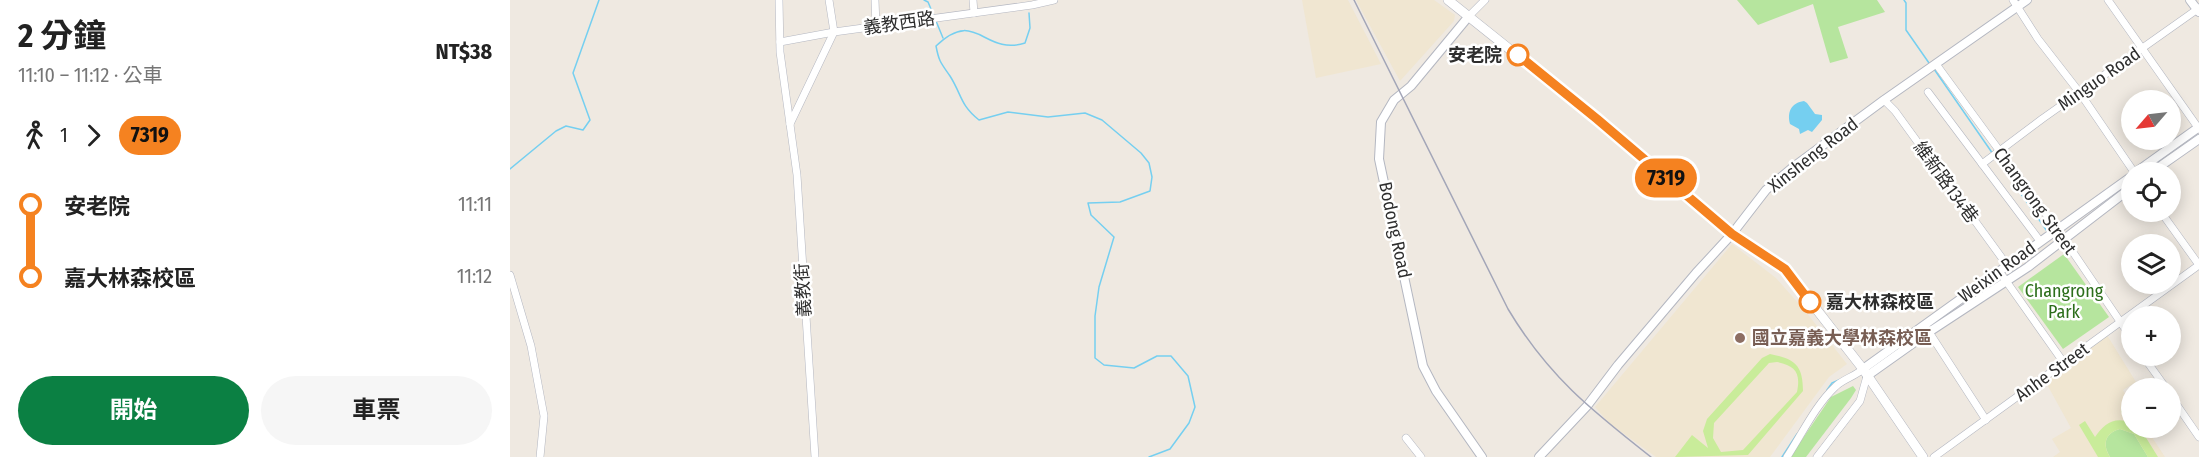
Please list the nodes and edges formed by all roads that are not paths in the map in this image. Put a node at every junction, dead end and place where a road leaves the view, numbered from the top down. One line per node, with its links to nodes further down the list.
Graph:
1 (779, 0): 18 (street, 義教街)
2 (829, 0): 17 (street)
3 (874, 0): 16 (street)
4 (973, 0): 14 (street)
5 (1054, 0): 11 (street, 義教西路)
6 (1448, 0): 15 (main road)
7 (1485, 0): 15 (street)
8 (2027, 0): 12 (street, Xinsheng Road)
9 (2108, 0): 19 (street)
10 (2190, 0): 13 (street)
11 (1032, 2): 14 (street, 義教西路)
12 (2016, 3): 20 (street, Xinsheng Road); 22 (street)
13 (2198, 10): 19 (street, Minguo Road)
14 (974, 13): 16 (street, 義教西路)
15 (1469, 16): 36 (main road); 54 (street, Bodong Road)
16 (876, 26): 17 (street, 義教西路)
17 (834, 32): 18 (street, 義教西路); 24 (street)
18 (780, 42): 24 (street, 義教街)
19 (2142, 49): 22 (street, Minguo Road); 25 (street)
20 (1933, 66): 23 (street, Xinsheng Road); 27 (street, Changrong Street)
21 (1928, 92): 31 (street)
22 (2080, 93): 27 (street, Minguo Road); 28 (street)
23 (1884, 100): 36 (street, Xinsheng Road); 40 (street, 維新路134巷)
24 (790, 124): 52 (street, 義教街)
25 (2199, 128): 29 (street, Weixin Road)
26 (2199, 139): 30 (street)
27 (1999, 151): 31 (street, Minguo Road); 35 (street, Changrong Street)
28 (2126, 162)
29 (2151, 162)
30 (2166, 162)
31 (1982, 164): 38 (street)
32 (2121, 184): 35 (street, Weixin Road)
33 (2121, 195): 37 (street, Weixin Road)
34 (2168, 222): 39 (street)
35 (2057, 231): 37 (street, Changrong Street); 38 (street, Weixin Road)
36 (1732, 234): 46 (main road); 55 (street, Xinsheng Road)
37 (2064, 239): 42 (street, Weixin Road); 43 (street, Changrong Street)
38 (2040, 242): 40 (street, Weixin Road)
39 (2199, 265): 43 (street, Anhe Street)
40 (2003, 268): 42 (street, 維新路134巷); 44 (street, Weixin Road)
41 (510, 274): 51 (street)
42 (2006, 281): 44 (street, Weixin Road); 45 (street, 維新路134巷)
43 (2120, 323): 45 (street, Anhe Street)
44 (1926, 328): 46 (street, Weixin Road); 48 (street)
45 (2064, 363): 48 (street, Anhe Street)
46 (1865, 372): 56 (street); 57 (street); 58 (main road)
47 (2181, 410): 49 (street)
48 (1986, 420): 59 (street, Anhe Street)
49 (2198, 432)
50 (1406, 438): 53 (street)
51 (540, 457)
52 (815, 457)
53 (1421, 457)
54 (1482, 457)
55 (1539, 457)
56 (1787, 457)
57 (1816, 457)
58 (1923, 457)
59 (1934, 457)

